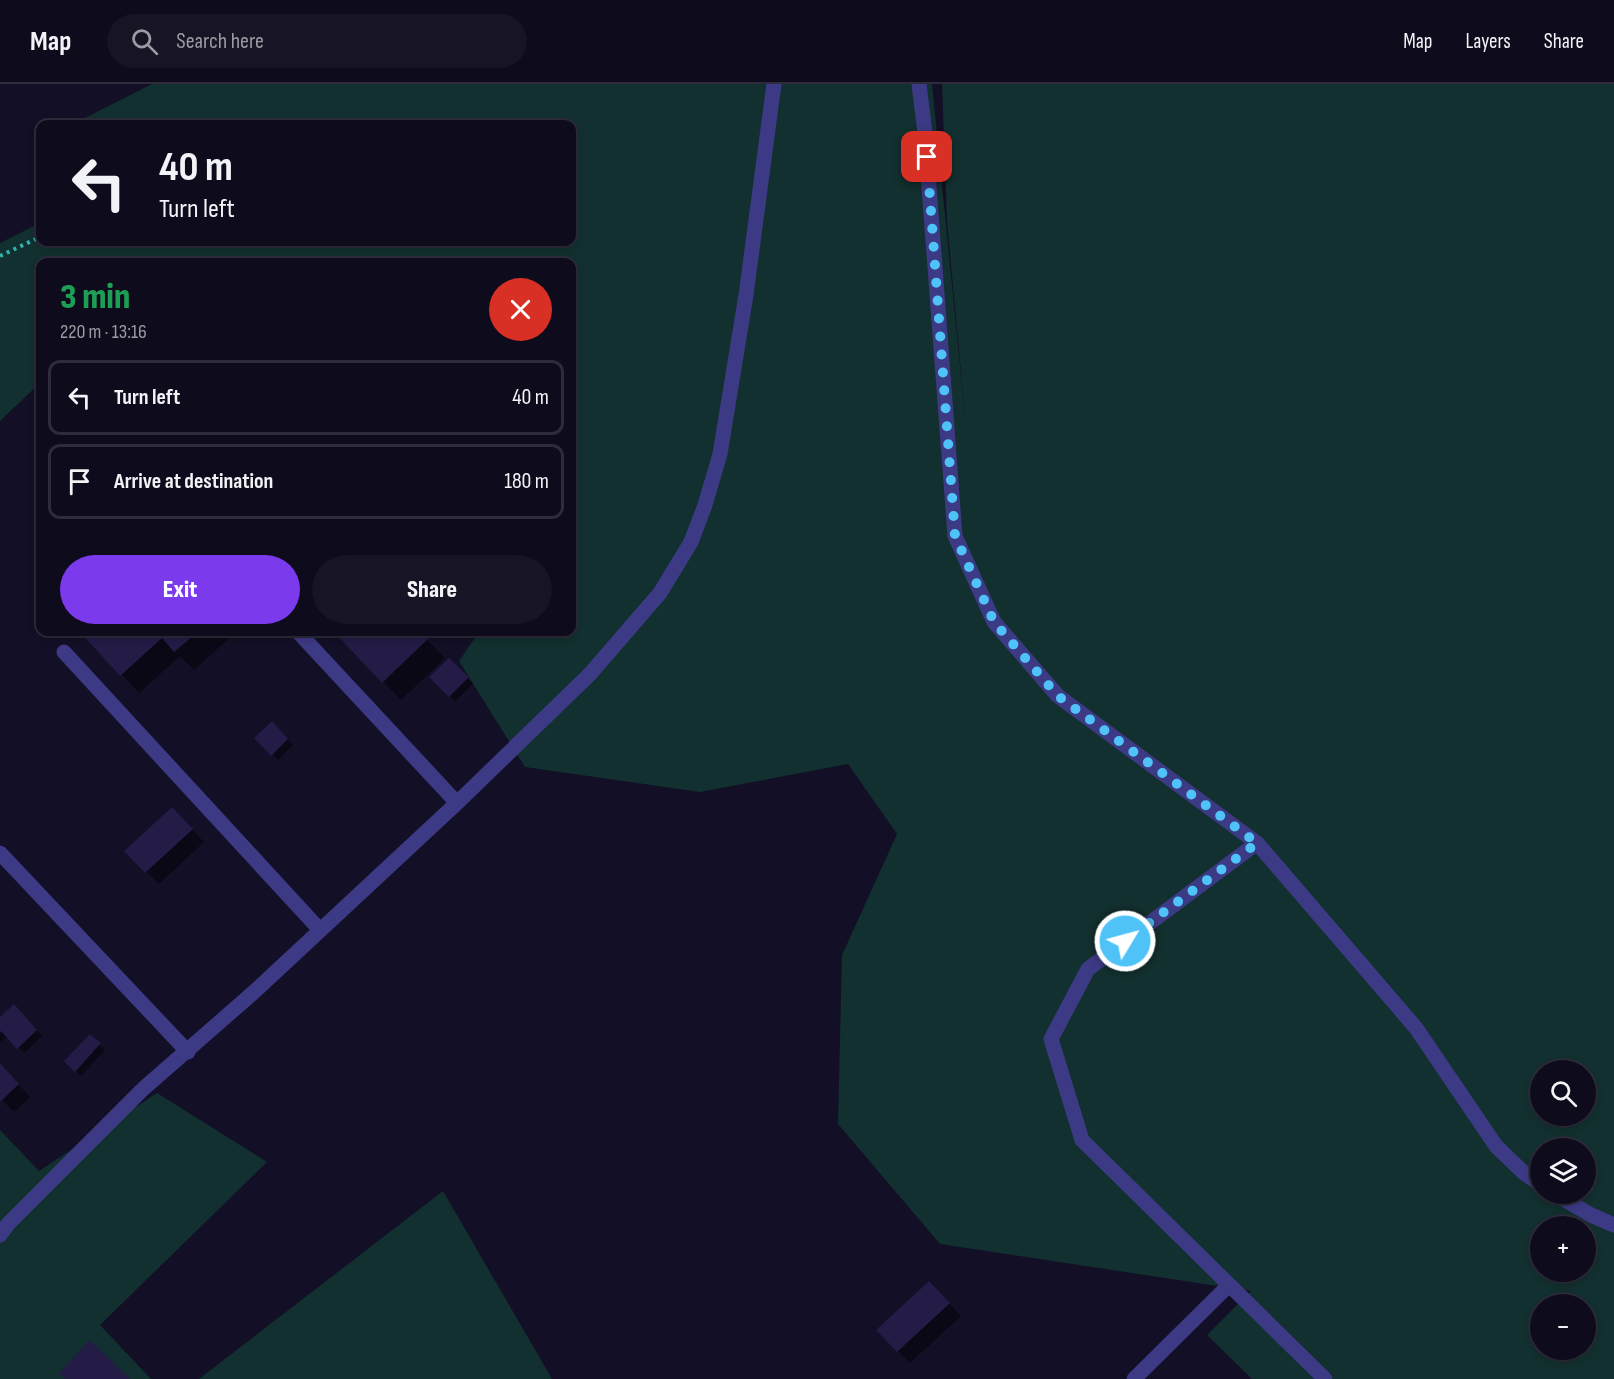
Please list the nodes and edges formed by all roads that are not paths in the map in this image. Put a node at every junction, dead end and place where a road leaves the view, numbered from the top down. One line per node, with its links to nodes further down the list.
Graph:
1 (774, 84): 5 (street)
2 (919, 84): 6 (street)
3 (302, 636): 5 (street)
4 (64, 652): 8 (street)
5 (457, 803): 8 (street)
6 (1257, 843): 10 (street); 14 (street)
7 (0, 853): 9 (street)
8 (320, 930): 9 (street)
9 (188, 1052): 13 (street)
10 (1530, 1177)
11 (1572, 1204): 12 (street)
12 (1614, 1225)
13 (0, 1235)
14 (1229, 1285): 15 (street); 16 (street)
15 (1134, 1379)
16 (1325, 1379)

